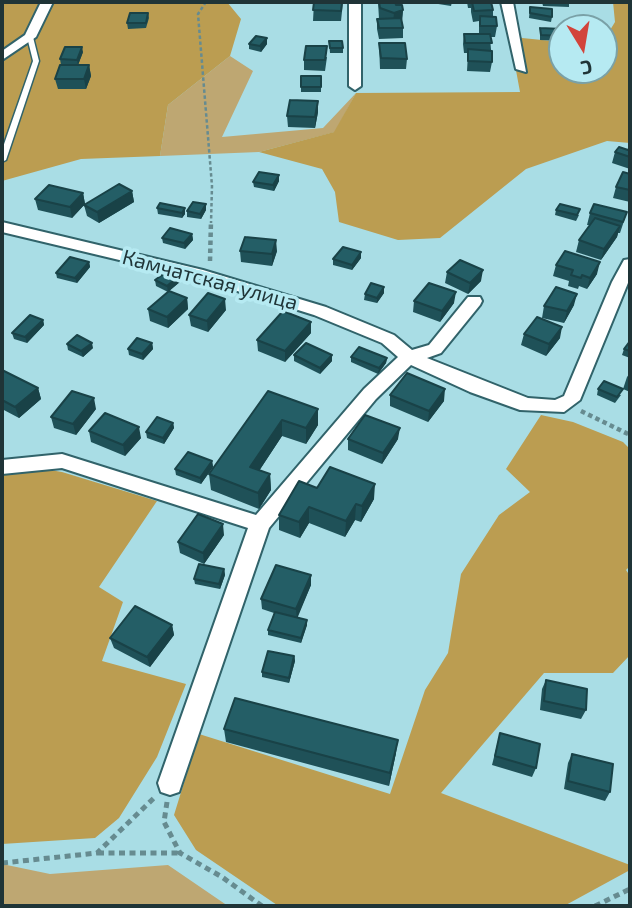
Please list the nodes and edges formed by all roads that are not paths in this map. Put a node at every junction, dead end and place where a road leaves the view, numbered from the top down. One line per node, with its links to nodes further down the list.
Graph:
1 (47, 2): 4 (street)
2 (355, 2): 7 (street)
3 (507, 2): 6 (street)
4 (30, 37): 5 (street); 8 (lane)
5 (2, 56)
6 (522, 69)
7 (355, 86)
8 (2, 160)
9 (2, 227): 12 (street, Камчатская улица)
10 (630, 264): 12 (street, Камчатская улица)
11 (474, 301): 12 (street)
12 (410, 357): 14 (street)
13 (2, 467): 14 (street)
14 (260, 524): 15 (street)
15 (170, 783)

